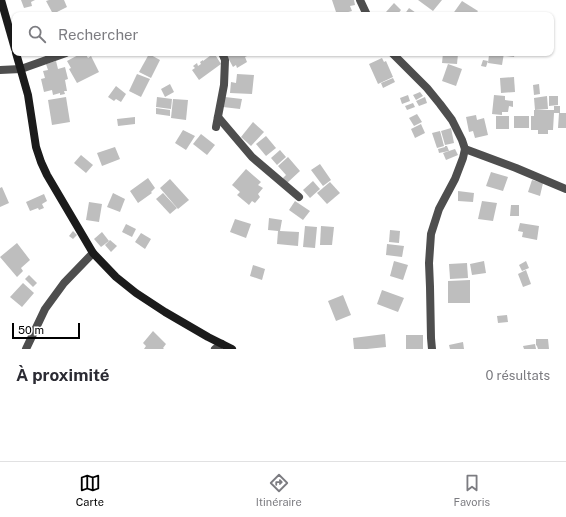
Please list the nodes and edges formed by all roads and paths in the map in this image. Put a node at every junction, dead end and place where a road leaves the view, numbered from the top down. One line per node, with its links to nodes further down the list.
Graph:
1 (1, 0): 4 (street)
2 (360, 0): 3 (street)
3 (366, 12)
4 (12, 38)
5 (17, 56): 9 (street)
6 (58, 56): 9 (street)
7 (223, 56): 11 (street)
8 (395, 56): 13 (street)
9 (21, 69): 10 (street); 16 (street)
10 (0, 70)
11 (218, 117): 12 (street); 15 (street)
12 (216, 127)
13 (465, 149): 14 (street); 20 (street)
14 (566, 189)
15 (299, 197)
16 (93, 253): 17 (street); 18 (street)
17 (218, 347): 19 (street)
18 (26, 349)
19 (232, 349)
20 (432, 349)

